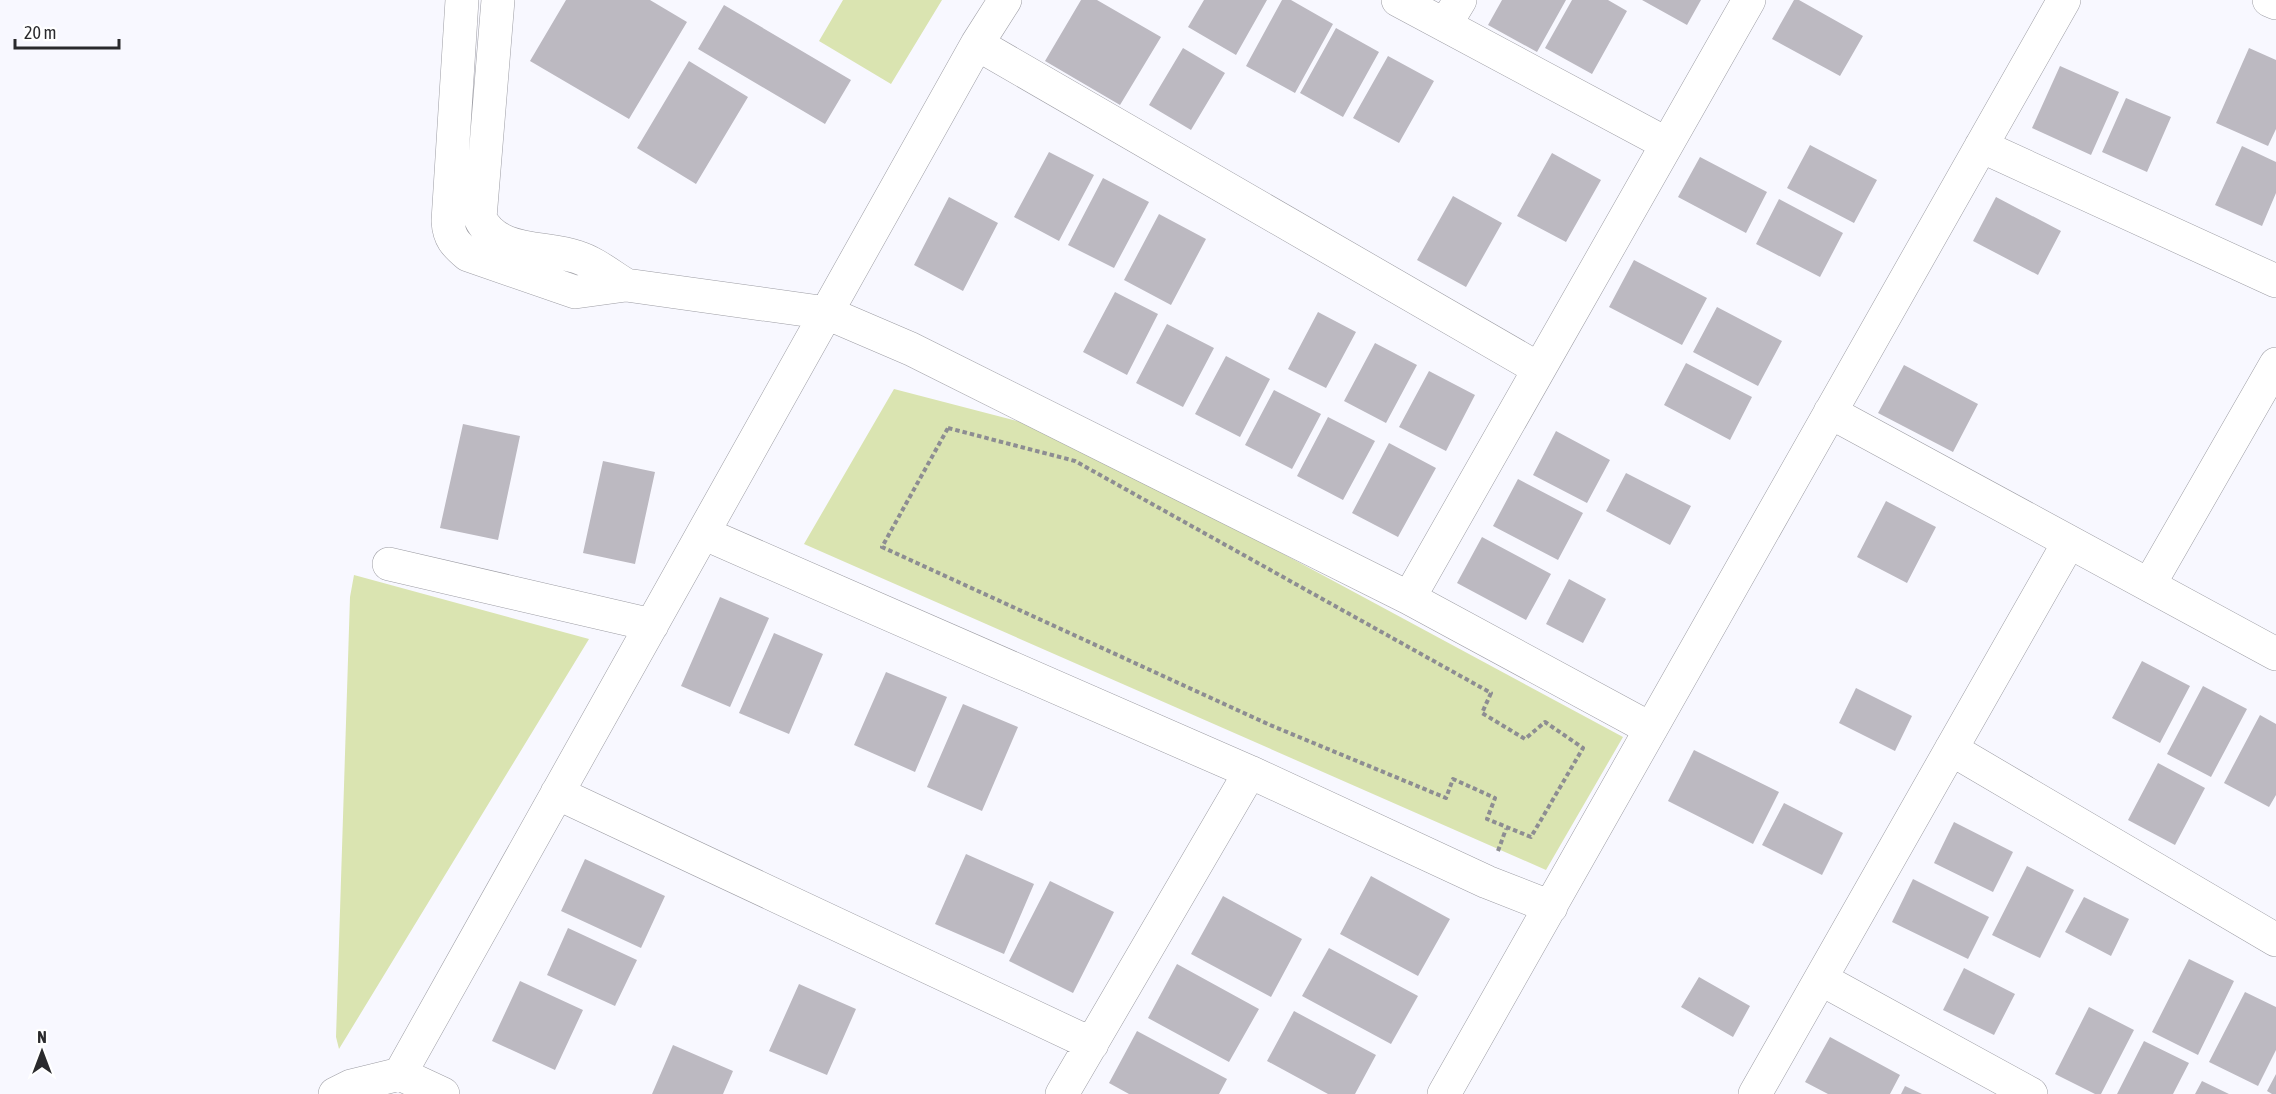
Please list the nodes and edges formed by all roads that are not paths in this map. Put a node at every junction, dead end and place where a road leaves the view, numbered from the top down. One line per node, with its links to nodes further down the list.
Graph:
1 (462, 0): 14 (street)
2 (498, 0): 14 (street)
3 (1005, 0): 10 (street)
4 (1398, 0): 9 (street)
5 (1749, 0): 11 (street)
6 (2064, 0): 12 (street)
7 (2269, 0): 8 (street)
8 (2276, 3)
9 (1452, 13): 11 (street)
10 (977, 44): 15 (street); 17 (street)
11 (1667, 144): 17 (street)
12 (1981, 146): 13 (street); 18 (street)
13 (2276, 281)
14 (626, 285): 15 (street)
15 (827, 313): 19 (street); 23 (street)
16 (2276, 364): 22 (street)
17 (1539, 369): 23 (street)
18 (1830, 412): 20 (street); 26 (street)
19 (703, 533): 24 (street); 28 (street)
20 (2069, 542): 22 (street); 27 (street)
21 (389, 564): 24 (street)
22 (2149, 585): 25 (street)
23 (1409, 598): 26 (street)
24 (652, 626): 29 (street)
25 (2276, 654)
26 (1651, 729): 30 (street)
27 (1951, 749): 31 (street); 32 (street)
28 (1250, 772): 30 (street); 33 (street)
29 (557, 793): 33 (street); 34 (street)
30 (1551, 907): 38 (street)
31 (2276, 940)
32 (1821, 979): 39 (street); 40 (street)
33 (1092, 1044): 37 (street)
34 (400, 1074): 35 (street); 36 (street)
35 (334, 1094)
36 (443, 1094)
37 (1062, 1094)
38 (1444, 1094)
39 (1755, 1094)
40 (2031, 1094)

